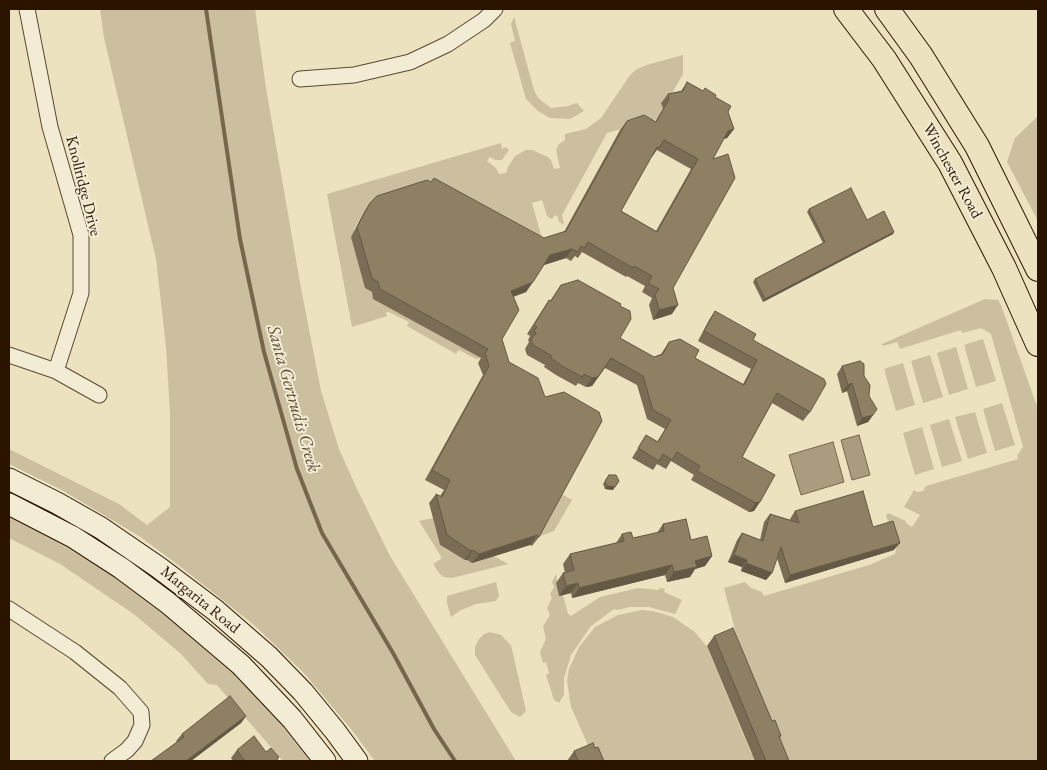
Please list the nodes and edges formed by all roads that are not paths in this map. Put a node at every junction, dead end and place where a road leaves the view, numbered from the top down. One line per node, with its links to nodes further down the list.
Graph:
1 (27, 9): 9 (street, Knollridge Drive)
2 (496, 9): 5 (street)
3 (846, 9): 7 (main road, Winchester Road)
4 (887, 9): 6 (main road, Winchester Road)
5 (300, 79)
6 (1038, 269)
7 (1038, 344)
8 (10, 355): 9 (street)
9 (56, 371): 10 (street)
10 (99, 395)
11 (9, 479): 16 (main road, Margarita Road)
12 (9, 504): 15 (main road, Margarita Road)
13 (9, 609): 14 (street)
14 (112, 761)
15 (325, 761)
16 (357, 761)

